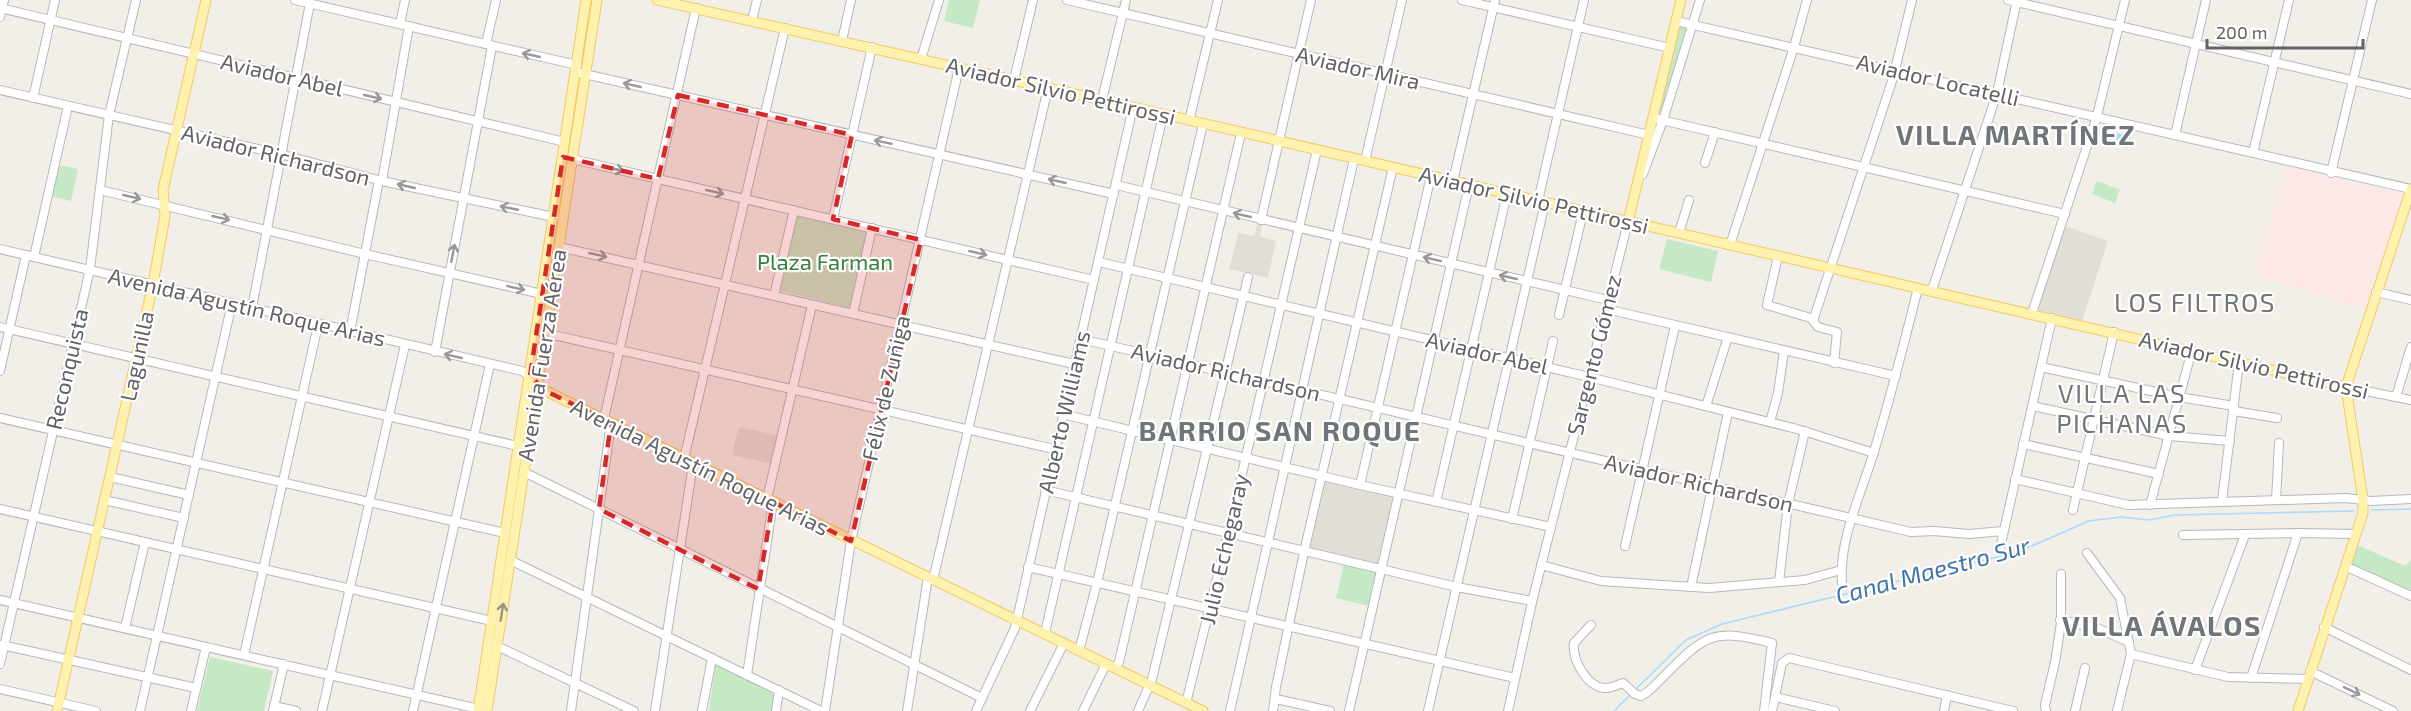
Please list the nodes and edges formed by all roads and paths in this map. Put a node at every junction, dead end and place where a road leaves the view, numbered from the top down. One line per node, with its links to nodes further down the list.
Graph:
1 (56, 0): 36 (street)
2 (136, 0): 46 (street, Reconquista)
3 (206, 0): 53 (main road, Lagunilla)
4 (295, 0): 31 (street)
5 (405, 0): 39 (street)
6 (496, 0): 49 (street)
7 (586, 0): 58 (main road, Avenida Fuerza Aérea)
8 (597, 0): 58 (main road, Avenida Fuerza Aérea)
9 (757, 0): 37 (street)
10 (851, 0): 47 (street)
11 (939, 0): 55 (street)
12 (1033, 0): 62 (street)
13 (1067, 0): 35 (street, Aviador Mira)
14 (1126, 0): 35 (street)
15 (1218, 0): 45 (street)
16 (1311, 0): 54 (street)
17 (1402, 0): 60 (street)
18 (1462, 0): 32 (street)
19 (1584, 0): 43 (street)
20 (1681, 0): 38 (main road, Sargento Gómez)
21 (1700, 0): 40 (street)
22 (1807, 0): 51 (street)
23 (1912, 0): 59 (street)
24 (2008, 0): 30 (street)
25 (2125, 0): 42 (street)
26 (2206, 0): 48 (street)
27 (2289, 0): 56 (street)
28 (2372, 0): 63 (street)
29 (663, 1): 34 (main road, Aviador Silvio Pettirossi)
30 (2017, 1): 42 (street); 66 (street)
31 (314, 3): 39 (street); 61 (street)
32 (1494, 4): 43 (street); 67 (street)
33 (1, 8): 36 (street, Aviador Abel)
34 (696, 8): 37 (main road, Aviador Silvio Pettirossi); 69 (street)
35 (1123, 13): 45 (street, Aviador Mira); 71 (street)
36 (51, 20): 46 (street, Aviador Abel); 70 (street)
37 (752, 20): 44 (main road, Aviador Silvio Pettirossi)
38 (1676, 21): 40 (street, Aviador Locatelli); 52 (main road, Sargento Gómez)
39 (400, 24): 41 (street)
40 (1693, 25): 51 (street, Aviador Locatelli); 80 (street)
41 (409, 26): 49 (street); 72 (street)
42 (2120, 26): 48 (street); 79 (street)
43 (1578, 27): 52 (street); 75 (street)
44 (785, 28): 47 (main road, Aviador Silvio Pettirossi); 77 (street)
45 (1210, 33): 54 (street, Aviador Mira); 81 (street)
46 (127, 38): 53 (street, Aviador Abel); 76 (street, Reconquista)
47 (842, 41): 50 (main road, Aviador Silvio Pettirossi)
48 (2197, 44): 56 (street); 89 (street)
49 (489, 45): 58 (street, one-way to 49); 82 (street)
50 (872, 47): 55 (main road, Aviador Silvio Pettirossi); 87 (street)
51 (1794, 47): 59 (street, Aviador Locatelli); 92 (street)
52 (1670, 48): 80 (main road, Sargento Gómez)
53 (194, 54): 61 (street, Aviador Abel); 84 (main road, Lagunilla)
54 (1299, 54): 60 (street, Aviador Mira); 90 (street)
55 (921, 59): 57 (main road, Aviador Silvio Pettirossi)
56 (2274, 62): 63 (street); 94 (street)
57 (959, 68): 62 (main road, Aviador Silvio Pettirossi); 96 (street, Félix de Zuñiga)
58 (579, 70): 69 (street, one-way to 58); 91 (main road, Avenida Fuerza Aérea); 97 (main road, Avenida Fuerza Aérea)
59 (1895, 70): 66 (street, Aviador Locatelli); 101 (street)
60 (1385, 74): 67 (street, Aviador Mira); 99 (street)
61 (295, 78): 72 (street, Aviador Abel, one-way to 72); 95 (street)
62 (1014, 80): 64 (main road, Aviador Silvio Pettirossi)
63 (2353, 81): 68 (street); 103 (street)
64 (1048, 88): 71 (main road, Aviador Silvio Pettirossi); 104 (street)
65 (0, 90): 70 (street, Aviador Richardson)
66 (1997, 93): 79 (street, Aviador Locatelli); 113 (street)
67 (1473, 94): 75 (street, Aviador Mira); 108 (street)
68 (2411, 94)
69 (678, 95): 77 (street); 106 (street)
70 (33, 98): 73 (street, Aviador Richardson)
71 (1102, 100): 74 (main road, Aviador Silvio Pettirossi)
72 (394, 102): 82 (street, Aviador Abel); 107 (street)
73 (68, 106): 76 (street, Aviador Richardson); 145 (street)
74 (1133, 107): 78 (main road, Aviador Silvio Pettirossi); 112 (street, Alberto Williams)
75 (1558, 114): 88 (street, Aviador Mira); 122 (street)
76 (110, 115): 84 (street, Aviador Richardson); 111 (street, Reconquista)
77 (765, 115): 87 (street); 119 (street)
78 (1164, 115): 81 (main road, Aviador Silvio Pettirossi); 115 (street)
79 (2097, 116): 89 (street, Aviador Locatelli); 127 (street)
80 (1658, 119): 85 (street); 88 (main road, Sargento Gómez); 114 (street)
81 (1190, 121): 83 (main road, Aviador Silvio Pettirossi)
82 (478, 122): 91 (street, Aviador Abel); 118 (street)
83 (1203, 124): 86 (main road, Aviador Silvio Pettirossi); 121 (street)
84 (177, 130): 95 (street, Aviador Richardson); 123 (main road, Lagunilla)
85 (1715, 132): 92 (street); 100 (street)
86 (1241, 133): 90 (main road, Aviador Silvio Pettirossi); 125 (street)
87 (852, 135): 96 (street, one-way to 87); 129 (street)
88 (1649, 135): 114 (main road, Sargento Gómez)
89 (2175, 135): 94 (street, Aviador Locatelli)
90 (1279, 141): 93 (main road, Aviador Silvio Pettirossi); 130 (street)
91 (565, 142): 110 (main road, Avenida Fuerza Aérea)
92 (1763, 144): 101 (street); 138 (street)
93 (1317, 150): 98 (main road, Aviador Silvio Pettirossi); 133 (street, Julio Echegaray)
94 (2253, 153): 103 (street, Aviador Locatelli)
95 (280, 154): 107 (street, Aviador Richardson); 134 (street)
96 (940, 154): 104 (street); 137 (street, Félix de Zuñiga)
97 (572, 159): 106 (street, one-way to 106); 140 (main road, Avenida Fuerza Aérea)
98 (1354, 159): 99 (main road, Aviador Silvio Pettirossi); 136 (street)
99 (1365, 161): 102 (main road, Aviador Silvio Pettirossi)
100 (1705, 163)
101 (1864, 167): 113 (street); 150 (street)
102 (1393, 168): 105 (main road, Aviador Silvio Pettirossi); 139 (street)
103 (2331, 172): 116 (street, Aviador Locatelli)
104 (1029, 174): 112 (street, one-way to 104); 146 (street)
105 (1431, 176): 108 (main road, Aviador Silvio Pettirossi); 143 (street)
106 (658, 179): 119 (street, one-way to 119); 148 (street)
107 (380, 180): 118 (street, Aviador Richardson, one-way to 107); 142 (street)
108 (1453, 181): 109 (main road, Aviador Silvio Pettirossi)
109 (1469, 185): 117 (main road, Aviador Silvio Pettirossi); 149 (street)
110 (558, 186): 128 (main road, Avenida Fuerza Aérea); 140 (main road)
111 (100, 190): 123 (street, one-way to 123); 151 (street, Reconquista)
112 (1115, 190): 115 (street); 147 (street, Alberto Williams)
113 (1966, 191): 127 (street); 164 (street)
114 (1636, 192): 131 (main road, Sargento Gómez)
115 (1146, 193): 121 (street); 152 (street)
116 (2410, 193): 165 (main road)
117 (1507, 194): 122 (main road, Aviador Silvio Pettirossi); 154 (street)
118 (464, 199): 128 (street, Aviador Richardson, one-way to 118); 153 (street, one-way to 118)
119 (745, 199): 124 (street); 160 (street)
120 (1689, 200): 135 (street)
121 (1185, 202): 125 (street); 156 (street)
122 (1542, 202): 126 (main road, Aviador Silvio Pettirossi); 158 (street)
123 (164, 205): 134 (street, one-way to 134); 159 (main road, Lagunilla)
124 (794, 210): 129 (street); 167 (street)
125 (1223, 210): 130 (street, one-way to 125); 161 (street)
126 (1583, 212): 131 (main road, Aviador Silvio Pettirossi); 163 (street)
127 (2065, 214): 176 (street)
128 (554, 217): 166 (main road, Avenida Fuerza Aérea)
129 (833, 219): 132 (street)
130 (1261, 220): 133 (street)
131 (1628, 222): 135 (main road, Aviador Silvio Pettirossi); 169 (street, Sargento Gómez)
132 (872, 228): 137 (street); 177 (street)
133 (1299, 228): 136 (street); 172 (street, Julio Echegaray)
134 (268, 229): 142 (street); 174 (street)
135 (1679, 233): 138 (main road, Aviador Silvio Pettirossi)
136 (1336, 237): 139 (street); 178 (street)
137 (921, 240): 146 (street, one-way to 146); 184 (street, Félix de Zuñiga)
138 (1730, 245): 144 (main road, Aviador Silvio Pettirossi)
139 (1375, 246): 143 (street); 182 (street)
140 (559, 247): 148 (street, one-way to 148); 191 (main road, Avenida Fuerza Aérea)
141 (0, 249): 145 (street, Avenida Agustín Roque Arias)
142 (365, 254): 153 (street); 189 (street)
143 (1413, 255): 149 (street, one-way to 143); 188 (street)
144 (1778, 255): 150 (main road, Aviador Silvio Pettirossi); 181 (street)
145 (30, 256): 151 (street, Avenida Agustín Roque Arias); 187 (street)
146 (1009, 260): 157 (street); 198 (street)
147 (1098, 262): 152 (street, Aviador Abel); 157 (street, Alberto Williams)
148 (638, 264): 160 (street); 202 (street)
149 (1451, 264): 154 (street); 194 (street)
150 (1831, 268): 162 (main road, Aviador Silvio Pettirossi); 181 (street)
151 (90, 269): 159 (street, Avenida Agustín Roque Arias); 196 (street, Reconquista)
152 (1129, 269): 156 (street, Aviador Abel); 199 (street)
153 (450, 272): 166 (street, one-way to 166); 204 (street)
154 (1489, 273): 158 (street, one-way to 154); 201 (street)
155 (1248, 277): 168 (street)
156 (1167, 278): 161 (street, Aviador Abel); 206 (street)
157 (1094, 280): 193 (street, Alberto Williams)
158 (1527, 281): 163 (street); 207 (street)
159 (153, 284): 171 (street, Avenida Agustín Roque Arias); 208 (main road, Lagunilla)
160 (725, 284): 167 (street); 216 (street)
161 (1205, 287): 168 (street, Aviador Abel); 210 (street)
162 (1918, 288): 164 (main road, Aviador Silvio Pettirossi); 220 (street)
163 (1564, 290): 169 (street); 179 (street)
164 (1932, 290): 176 (main road, Aviador Silvio Pettirossi)
165 (2376, 292): 170 (street); 226 (main road)
166 (542, 294): 219 (main road, Avenida Fuerza Aérea)
167 (774, 296): 173 (street)
168 (1243, 296): 172 (street, Aviador Abel); 218 (street)
169 (1608, 300): 175 (street, Sargento Gómez)
170 (2411, 300)
171 (232, 303): 174 (street, Avenida Agustín Roque Arias); 221 (street)
172 (1281, 304): 178 (street, Aviador Abel); 223 (street, Julio Echegaray)
173 (812, 305): 177 (street); 227 (street)
174 (252, 309): 183 (street, Avenida Agustín Roque Arias)
175 (1606, 309): 185 (street); 222 (street, Sargento Gómez)
176 (2031, 313): 180 (main road, Aviador Silvio Pettirossi)
177 (853, 314): 184 (street)
178 (1320, 314): 182 (street, Aviador Abel); 228 (street)
179 (1559, 315)
180 (2052, 318): 190 (main road, Aviador Silvio Pettirossi); 215 (street)
181 (1814, 319): 211 (street)
182 (1358, 322): 188 (street, Aviador Abel); 233 (street)
183 (318, 325): 189 (street, Avenida Agustín Roque Arias); 230 (street)
184 (901, 325): 198 (street); 239 (street, Félix de Zuñiga)
185 (1675, 326): 192 (street); 229 (street)
186 (0, 327): 187 (street)
187 (9, 330): 196 (street); 217 (street)
188 (1396, 331): 194 (street, Aviador Abel); 237 (street)
189 (350, 332): 197 (street, Avenida Agustín Roque Arias)
190 (2114, 332): 203 (main road, Aviador Silvio Pettirossi); 224 (street)
191 (545, 333): 202 (street); 225 (main road, Avenida Fuerza Aérea)
192 (1728, 337): 205 (street); 235 (street)
193 (1081, 339): 199 (street, Aviador Richardson); 213 (street, Alberto Williams)
194 (1434, 340): 201 (street, Aviador Abel); 243 (street)
195 (1552, 341): 214 (street)
196 (73, 344): 208 (street); 251 (street, Reconquista)
197 (405, 345): 204 (street, Avenida Agustín Roque Arias); 242 (street)
198 (988, 345): 213 (street); 252 (street)
199 (1111, 346): 206 (street, Aviador Richardson); 248 (street)
200 (2411, 347): 231 (street)
201 (1472, 349): 207 (street, Aviador Abel); 250 (street)
202 (619, 350): 216 (street); 246 (street)
203 (2192, 350): 209 (main road, Aviador Silvio Pettirossi); 232 (street)
204 (435, 351): 212 (street, Avenida Agustín Roque Arias, one-way to 204)
205 (1784, 351): 211 (street); 249 (street)
206 (1150, 354): 210 (street, Aviador Richardson); 253 (street)
207 (1509, 358): 214 (street, Aviador Abel); 255 (street)
208 (136, 359): 221 (street); 262 (main road, Lagunilla)
209 (2239, 362): 226 (main road, Aviador Silvio Pettirossi); 238 (street)
210 (1189, 363): 218 (street, Aviador Richardson); 258 (street)
211 (1834, 363): 220 (street)
212 (490, 364): 219 (street, Avenida Agustín Roque Arias); 257 (street)
213 (1074, 364): 241 (street, Alberto Williams)
214 (1547, 367): 222 (street, Aviador Abel); 260 (street)
215 (2041, 367): 224 (street); 236 (street)
216 (705, 369): 227 (street); 271 (street)
217 (0, 371)
218 (1226, 372): 223 (street, Aviador Richardson); 266 (street)
219 (530, 376): 225 (main road, Avenida Agustín Roque Arias); 264 (main road, Avenida Fuerza Aérea)
220 (1896, 376): 268 (street)
221 (216, 377): 230 (street); 272 (street)
222 (1589, 377): 229 (street, Aviador Abel); 267 (street, Sargento Gómez)
223 (1263, 381): 228 (street, Aviador Richardson); 269 (street, Julio Echegaray)
224 (2102, 381): 232 (street); 247 (street)
225 (537, 386): 246 (main road, Avenida Agustín Roque Arias); 264 (main road, Avenida Fuerza Aérea)
226 (2346, 387): 231 (street, Aviador Silvio Pettirossi); 291 (main road)
227 (792, 389): 239 (street); 292 (street)
228 (1301, 389): 233 (street, Aviador Richardson); 273 (street)
229 (1659, 394): 235 (street, Aviador Abel); 274 (street)
230 (303, 397): 242 (street); 280 (street)
231 (2396, 397): 234 (street, Aviador Silvio Pettirossi)
232 (2179, 398): 238 (street); 256 (street)
233 (1339, 399): 237 (street, Aviador Richardson); 277 (street)
234 (2411, 400)
235 (1706, 406): 240 (street, Aviador Abel)
236 (2032, 406): 247 (street); 263 (street)
237 (1378, 408): 243 (street, Aviador Richardson); 281 (street)
238 (2234, 408): 245 (street); 259 (street)
239 (881, 409): 252 (street); 319 (street, Félix de Zuñiga)
240 (1728, 412): 249 (street, Aviador Abel); 282 (street)
241 (1062, 414): 248 (street); 265 (street, Alberto Williams)
242 (389, 417): 257 (street); 294 (street)
243 (1416, 417): 250 (street, Aviador Richardson); 284 (street)
244 (0, 418): 251 (street)
245 (2277, 418)
246 (608, 421): 271 (main road, Avenida Agustín Roque Arias); 300 (street)
247 (2093, 421): 256 (street); 270 (street)
248 (1094, 422): 253 (street); 287 (street)
249 (1770, 422): 254 (street, Aviador Abel)
250 (1454, 426): 255 (street, Aviador Richardson); 295 (street)
251 (54, 430): 262 (street); 304 (street, Reconquista)
252 (969, 430): 265 (street); 337 (street)
253 (1132, 431): 258 (street); 298 (street)
254 (1805, 431): 268 (street, Aviador Abel); 296 (street)
255 (1491, 435): 260 (street, Aviador Richardson); 302 (street)
256 (2169, 436): 259 (street); 276 (street)
257 (475, 437): 264 (street); 308 (street)
258 (1170, 441): 266 (street); 303 (street)
259 (2230, 441): 293 (street)
260 (1530, 443): 267 (street, Aviador Richardson); 306 (street)
261 (2279, 443): 290 (street)
262 (117, 444): 272 (street); 278 (main road, Lagunilla)
263 (2024, 444): 270 (street); 279 (street)
264 (523, 447): 275 (main road, Avenida Fuerza Aérea); 313 (main road, Avenida Fuerza Aérea)
265 (1054, 449): 283 (street, Alberto Williams)
266 (1208, 449): 269 (street); 309 (street)
267 (1570, 453): 274 (street, Aviador Richardson); 310 (street, Sargento Gómez)
268 (1874, 453): 307 (street)
269 (1245, 458): 273 (street); 315 (street, Julio Echegaray)
270 (2085, 458): 276 (street); 285 (street)
271 (688, 461): 292 (main road, Avenida Agustín Roque Arias); 325 (street)
272 (196, 462): 280 (street); 286 (street)
273 (1284, 467): 277 (street); 321 (street)
274 (1643, 469): 282 (street, Aviador Richardson); 322 (street)
275 (524, 472): 300 (street); 328 (main road, Avenida Fuerza Aérea)
276 (2159, 474): 297 (street)
277 (1321, 476): 281 (street); 326 (street)
278 (110, 477): 286 (street); 289 (main road, Lagunilla)
279 (2015, 479): 285 (street); 312 (street)
280 (284, 482): 294 (street); 332 (street)
281 (1360, 485): 284 (street)
282 (1712, 486): 296 (street, Aviador Richardson); 342 (street)
283 (1045, 490): 287 (street); 331 (street, Alberto Williams)
284 (1398, 493): 295 (street); 333 (street)
285 (2076, 493): 297 (street); 301 (street)
286 (189, 495): 305 (street)
287 (1076, 497): 298 (street); 335 (street)
288 (2411, 499): 291 (street)
289 (104, 500): 305 (street); 311 (main road, Lagunilla)
290 (2276, 500): 291 (street); 293 (street)
291 (2363, 500): 316 (main road)
292 (770, 501): 319 (main road, Avenida Agustín Roque Arias); 344 (street)
293 (2222, 501): 297 (street)
294 (370, 502): 308 (street); 343 (street)
295 (1436, 502): 302 (street)
296 (1788, 504): 307 (street, Aviador Richardson); 338 (street)
297 (2150, 505)
298 (1115, 507): 303 (street); 339 (street)
299 (0, 509): 304 (street)
300 (599, 509): 325 (street); 346 (street)
301 (2073, 510)
302 (1474, 511): 306 (street); 341 (street)
303 (1153, 516): 309 (street); 345 (street)
304 (34, 517): 311 (street); 351 (street, Reconquista)
305 (184, 518): 324 (street)
306 (1512, 519): 310 (street)
307 (1853, 519): 312 (street, Aviador Richardson); 334 (street)
308 (456, 522): 313 (street); 352 (street)
309 (1190, 525): 315 (street); 349 (street)
310 (1551, 527): 329 (street, Sargento Gómez)
311 (97, 531): 320 (street); 354 (main road, Lagunilla)
312 (2004, 531): 323 (street)
313 (505, 533): 358 (main road, Avenida Fuerza Aérea)
314 (2298, 533): 316 (street); 318 (street); 391 (street)
315 (1228, 534): 321 (street); 353 (street, Julio Echegaray)
316 (2356, 534): 330 (main road)
317 (2183, 535): 318 (street)
318 (2245, 535): 384 (street)
319 (851, 541): 337 (main road, Avenida Agustín Roque Arias); 360 (street, Félix de Zuñiga)
320 (145, 542): 324 (street); 363 (street)
321 (1266, 543): 326 (street); 355 (street)
322 (1625, 546)
323 (2000, 548)
324 (177, 549): 332 (street); 365 (street)
325 (680, 550): 344 (street); 366 (street)
326 (1304, 552): 333 (street); 361 (street)
327 (2087, 553): 367 (street)
328 (510, 560): 346 (street); 371 (main road, Avenida Fuerza Aérea, one-way to 328)
329 (1541, 565): 342 (street); 350 (street, Sargento Gómez)
330 (2345, 566): 347 (street); 362 (main road)
331 (1028, 567): 335 (street); 356 (street, Alberto Williams)
332 (264, 569): 343 (street); 375 (street)
333 (1381, 569): 341 (street); 370 (street)
334 (1841, 570): 338 (street); 340 (street)
335 (1059, 574): 339 (street); 364 (street)
336 (2061, 574): 357 (street)
337 (930, 579): 356 (main road, Avenida Agustín Roque Arias); 381 (street)
338 (1779, 582): 342 (street)
339 (1097, 583): 345 (street); 373 (street)
340 (1842, 583)
341 (1456, 587): 350 (street); 378 (street)
342 (1691, 587)
343 (350, 589): 352 (street); 386 (street)
344 (758, 589): 360 (street); 387 (street)
345 (1135, 592): 349 (street); 382 (street)
346 (588, 596): 366 (street); 392 (street)
347 (2411, 596)
348 (0, 600): 351 (street)
349 (1172, 600): 353 (street); 393 (street)
350 (1532, 601): 390 (street, Sargento Gómez)
351 (14, 603): 354 (street); 369 (street, Reconquista)
352 (436, 608): 358 (street); 397 (street)
353 (1210, 609): 355 (street); 403 (street, Julio Echegaray)
354 (78, 618): 363 (street); 377 (main road, Lagunilla)
355 (1251, 619): 361 (street); 426 (street)
356 (1017, 620): 364 (main road, Avenida Agustín Roque Arias); 400 (street, Alberto Williams)
357 (2060, 620): 367 (street); 405 (street)
358 (492, 621): 407 (main road, Avenida Fuerza Aérea)
359 (1591, 625): 432 (street)
360 (837, 627): 381 (street); 419 (street, Félix de Zuñiga)
361 (1289, 627): 370 (street); 401 (street)
362 (2324, 627): 385 (street); 388 (main road)
363 (125, 628): 365 (street)
364 (1045, 633): 368 (main road, Avenida Agustín Roque Arias)
365 (157, 636): 372 (street); 389 (street)
366 (667, 637): 376 (street); 416 (street)
367 (2129, 642): 374 (street)
368 (1064, 643): 373 (main road, Avenida Agustín Roque Arias); 422 (street)
369 (2, 645): 377 (street); 379 (street, Reconquista)
370 (1364, 645): 378 (street); 429 (street)
371 (497, 646): 392 (street); 407 (main road, Avenida Fuerza Aérea)
372 (206, 647): 375 (street); 394 (street)
373 (1079, 651): 382 (main road, Avenida Agustín Roque Arias)
374 (2132, 654): 384 (street); 438 (street)
375 (244, 655): 380 (street)
376 (712, 658): 387 (street); 417 (street)
377 (68, 660): 389 (street); 402 (main road, Lagunilla)
378 (1439, 663): 390 (street); 430 (street)
379 (0, 664)
380 (284, 664): 386 (street); 406 (street)
381 (915, 664): 400 (street); 420 (street)
382 (1111, 666): 393 (main road, Avenida Agustín Roque Arias); 423 (street)
383 (2085, 668): 437 (street)
384 (2195, 670): 391 (street)
385 (2411, 670)
386 (330, 675): 397 (street); 412 (street)
387 (747, 675): 396 (street)
388 (2309, 675): 391 (street); 439 (main road); 440 (street, one-way to 440)
389 (147, 677): 394 (street); 409 (street)
390 (1515, 678): 431 (street, Sargento Gómez)
391 (2251, 678)
392 (575, 682): 414 (street); 415 (street)
393 (1150, 685): 403 (main road, Avenida Agustín Roque Arias); 424 (street)
394 (196, 688): 410 (street)
395 (0, 689): 402 (street)
396 (779, 690): 418 (street); 419 (street)
397 (416, 694): 407 (street); 413 (street)
398 (1947, 696): 399 (street); 435 (street); 436 (street)
399 (1775, 697): 433 (street); 434 (street)
400 (982, 698): 421 (street, Alberto Williams)
401 (1276, 699): 404 (street); 427 (street)
402 (58, 707): 408 (street)
403 (1189, 707): 425 (main road, Avenida Agustín Roque Arias)
404 (1299, 707): 428 (street)
405 (2045, 708)
406 (273, 709): 411 (street)
407 (481, 710)
408 (96, 711)
409 (140, 711)
410 (191, 711)
411 (296, 711)
412 (322, 711)
413 (412, 711)
414 (571, 711)
415 (634, 711)
416 (655, 711)
417 (702, 711)
418 (776, 711)
419 (823, 711)
420 (908, 711)
421 (976, 711)
422 (1030, 711)
423 (1083, 711)
424 (1138, 711)
425 (1203, 711)
426 (1230, 711)
427 (1273, 711)
428 (1330, 711)
429 (1348, 711)
430 (1428, 711)
431 (1508, 711)
432 (1764, 711)
433 (1772, 711)
434 (1835, 711)
435 (1944, 711)
436 (2013, 711)
437 (2075, 711)
438 (2117, 711)
439 (2298, 711)
440 (2393, 711)

